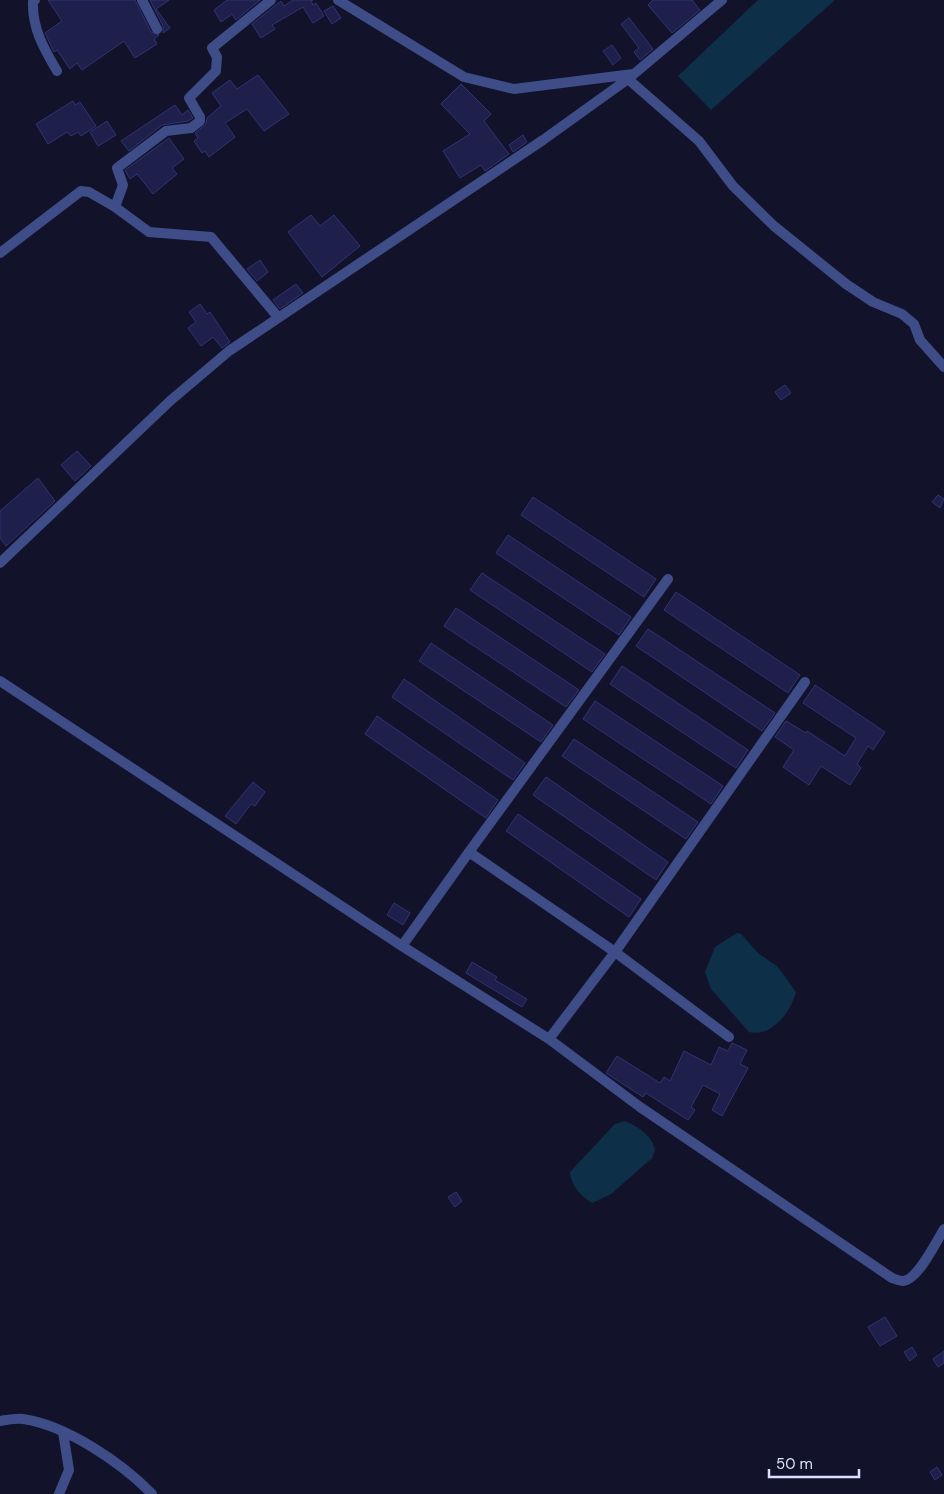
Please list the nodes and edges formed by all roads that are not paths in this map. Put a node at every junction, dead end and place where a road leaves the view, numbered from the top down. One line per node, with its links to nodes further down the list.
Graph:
1 (35, 0): 7 (street)
2 (142, 0): 6 (street)
3 (271, 0): 9 (street)
4 (338, 0): 8 (street)
5 (722, 0): 8 (street)
6 (157, 29)
7 (57, 72)
8 (630, 77): 11 (street); 12 (street)
9 (115, 207): 10 (street); 11 (street)
10 (0, 252)
11 (278, 317): 13 (street)
12 (944, 367)
13 (0, 563)
14 (668, 579): 17 (street)
15 (0, 681): 18 (street)
16 (805, 682): 19 (street)
17 (469, 852): 18 (street); 19 (street)
18 (402, 946): 21 (street)
19 (615, 952): 20 (street); 21 (street)
20 (729, 1037)
21 (549, 1039): 22 (street)
22 (944, 1230)
23 (0, 1421): 24 (street)
24 (63, 1432): 25 (street); 26 (street)
25 (59, 1494)
26 (152, 1494)

